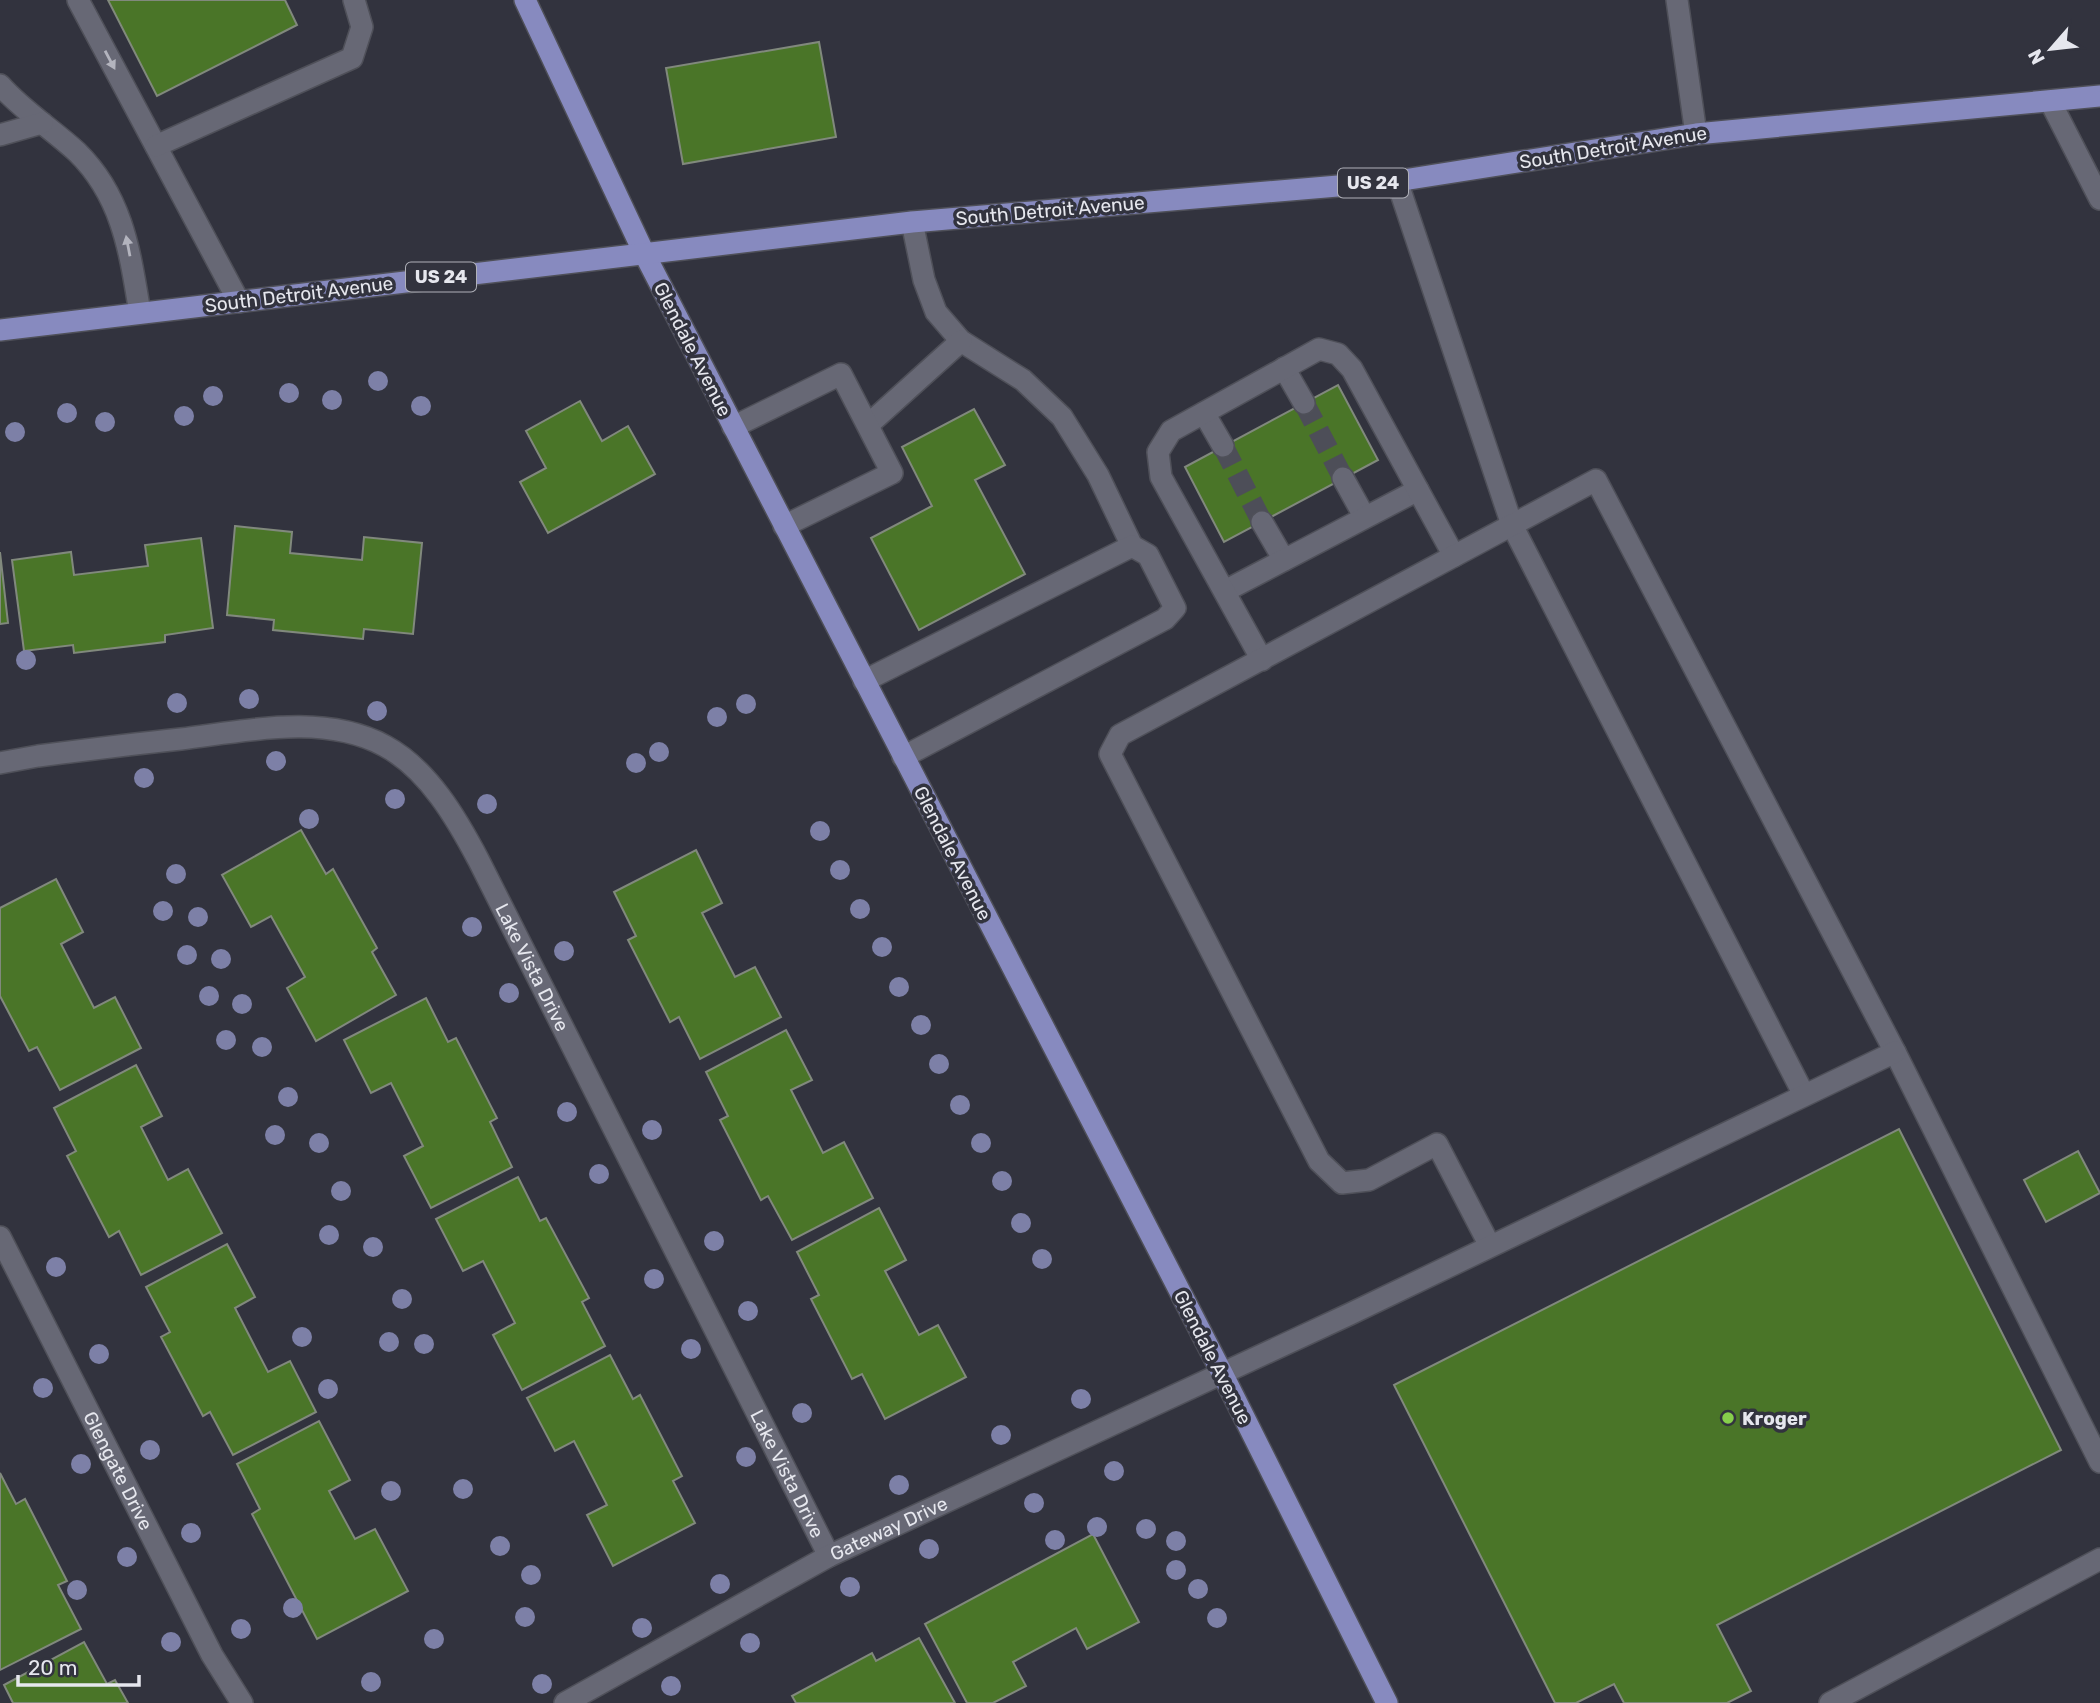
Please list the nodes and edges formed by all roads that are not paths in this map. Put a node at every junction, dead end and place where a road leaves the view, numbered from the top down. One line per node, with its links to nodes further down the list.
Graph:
1 (78, 0): 11 (street, one-way to 11)
2 (354, 0): 11 (street)
3 (525, 0): 15 (main road, Glendale Avenue)
4 (1678, 0): 9 (street)
5 (0, 85): 8 (street)
6 (2100, 96): 7 (main road, South Detroit Avenue / US 24)
7 (2050, 101): 9 (main road, South Detroit Avenue / US 24); 13 (street)
8 (42, 123): 10 (street); 17 (street, one-way to 8)
9 (1696, 134): 12 (main road, South Detroit Avenue / US 24)
10 (0, 135)
11 (156, 146): 16 (street)
12 (1397, 181): 14 (main road, South Detroit Avenue / US 24); 30 (street)
13 (2100, 198)
14 (912, 222): 15 (main road, South Detroit Avenue / US 24); 19 (street)
15 (643, 253): 16 (main road, South Detroit Avenue / US 24); 24 (main road, Glendale Avenue)
16 (239, 302): 17 (main road, South Detroit Avenue / US 24)
17 (140, 313): 18 (main road, South Detroit Avenue / US 24)
18 (0, 330)
19 (961, 341): 23 (street); 32 (street)
20 (1284, 368): 21 (street); 22 (street); 27 (street)
21 (1304, 404)
22 (1204, 413): 25 (street); 35 (street)
23 (868, 425): 24 (street); 31 (street)
24 (733, 427): 31 (main road, Glendale Avenue)
25 (1223, 446)
26 (1343, 478): 28 (street)
27 (1418, 490): 28 (street); 33 (street)
28 (1364, 516): 34 (street)
29 (1262, 522): 34 (street)
30 (1512, 525): 33 (street); 40 (street); 41 (street)
31 (784, 526): 37 (main road, Glendale Avenue)
32 (1132, 546): 37 (street); 38 (street)
33 (1454, 556): 36 (street)
34 (1284, 560): 35 (street)
35 (1225, 591): 36 (street)
36 (1262, 660): 43 (street)
37 (864, 681): 38 (main road, Glendale Avenue)
38 (903, 757): 44 (main road, Glendale Avenue)
39 (0, 763): 46 (street, Lake Vista Drive)
40 (1895, 1052): 41 (street, Gateway Drive); 45 (street)
41 (1804, 1095): 43 (street, Gateway Drive)
42 (0, 1237): 48 (street, Glengate Drive)
43 (1490, 1246): 44 (street, Gateway Drive)
44 (1222, 1373): 46 (street, Gateway Drive); 50 (main road, Glendale Avenue)
45 (2100, 1462)
46 (829, 1556): 49 (street, Gateway Drive)
47 (2100, 1559): 51 (street)
48 (242, 1703)
49 (565, 1703)
50 (1387, 1703)
51 (1830, 1703)

